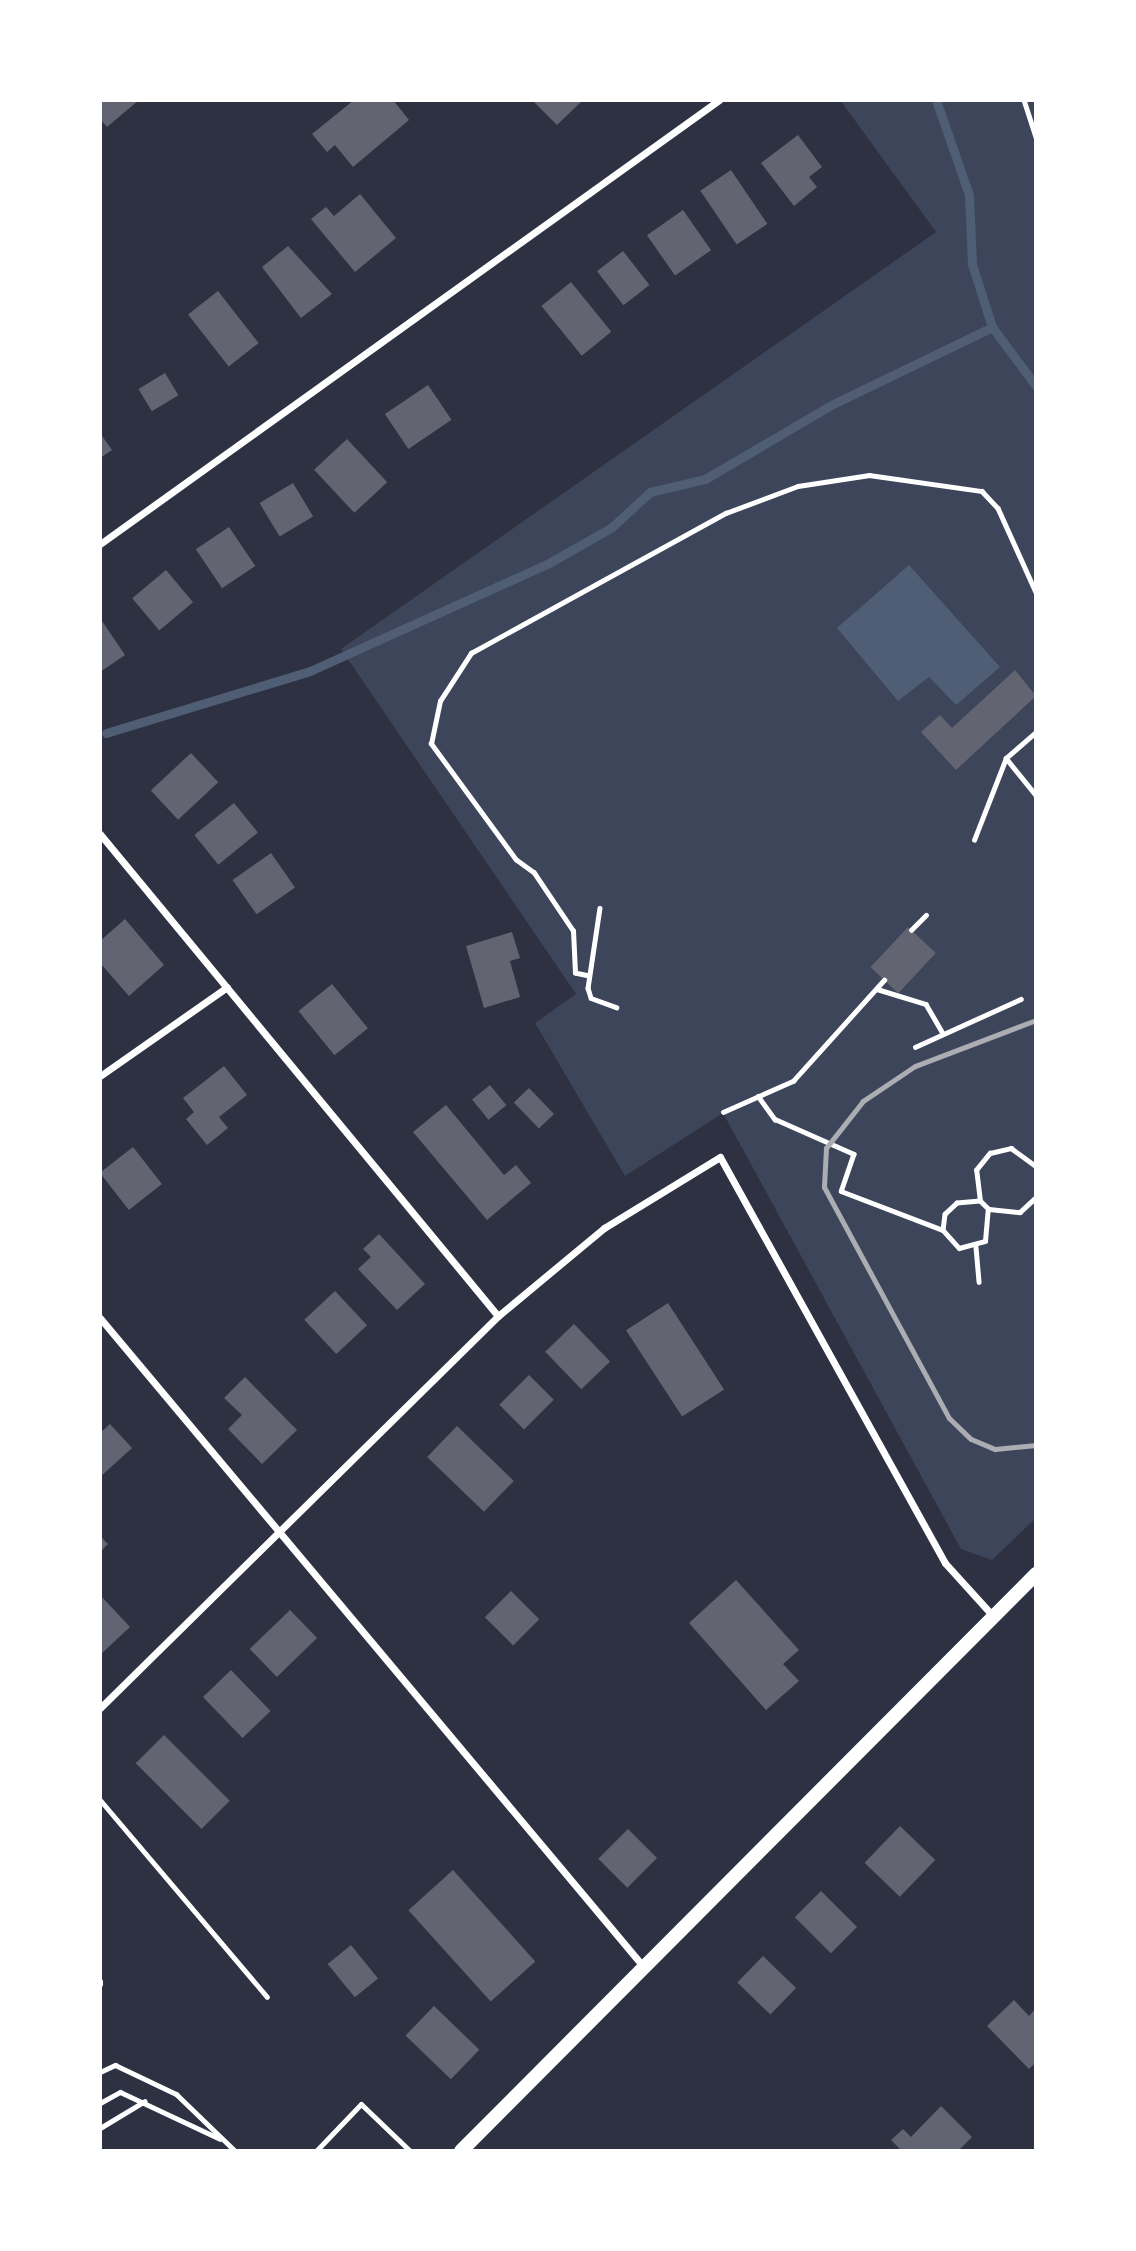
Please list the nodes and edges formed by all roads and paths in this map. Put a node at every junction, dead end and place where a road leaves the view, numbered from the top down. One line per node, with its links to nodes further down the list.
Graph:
1 (719, 100): 4 (street)
2 (1024, 100): 3 (path)
3 (1036, 136)
4 (100, 544)
5 (1036, 592): 14 (path)
6 (1035, 733): 7 (path)
7 (1006, 758): 8 (path); 10 (path)
8 (1036, 795)
9 (100, 834): 16 (street)
10 (974, 840)
11 (600, 908): 14 (path)
12 (926, 915): 13 (path)
13 (911, 930)
14 (589, 976): 19 (path)
15 (884, 980): 17 (path)
16 (227, 987): 22 (street); 32 (street)
17 (876, 989): 20 (path); 23 (path)
18 (1021, 999): 20 (path)
19 (616, 1007)
20 (943, 1034): 21 (path)
21 (915, 1047)
22 (100, 1076)
23 (758, 1097): 24 (path); 29 (path)
24 (723, 1112)
25 (1036, 1166): 27 (path)
26 (1036, 1197): 28 (path)
27 (981, 1201): 28 (path); 29 (path)
28 (988, 1209): 30 (path)
29 (943, 1230): 30 (path)
30 (976, 1247): 31 (path)
31 (979, 1282)
32 (498, 1316): 34 (street); 36 (street)
33 (100, 1318): 34 (street)
34 (276, 1532): 37 (street); 39 (street)
35 (1036, 1574): 36 (main road)
36 (993, 1616): 39 (main road)
37 (100, 1708)
38 (100, 1800): 40 (lane)
39 (643, 1966): 49 (main road)
40 (267, 1997)
41 (100, 2072): 45 (lane)
42 (145, 2101): 43 (lane); 44 (lane); 45 (lane)
43 (100, 2102)
44 (100, 2128)
45 (223, 2140): 46 (lane)
46 (235, 2151)
47 (316, 2151): 48 (lane)
48 (410, 2151)
49 (461, 2151)

